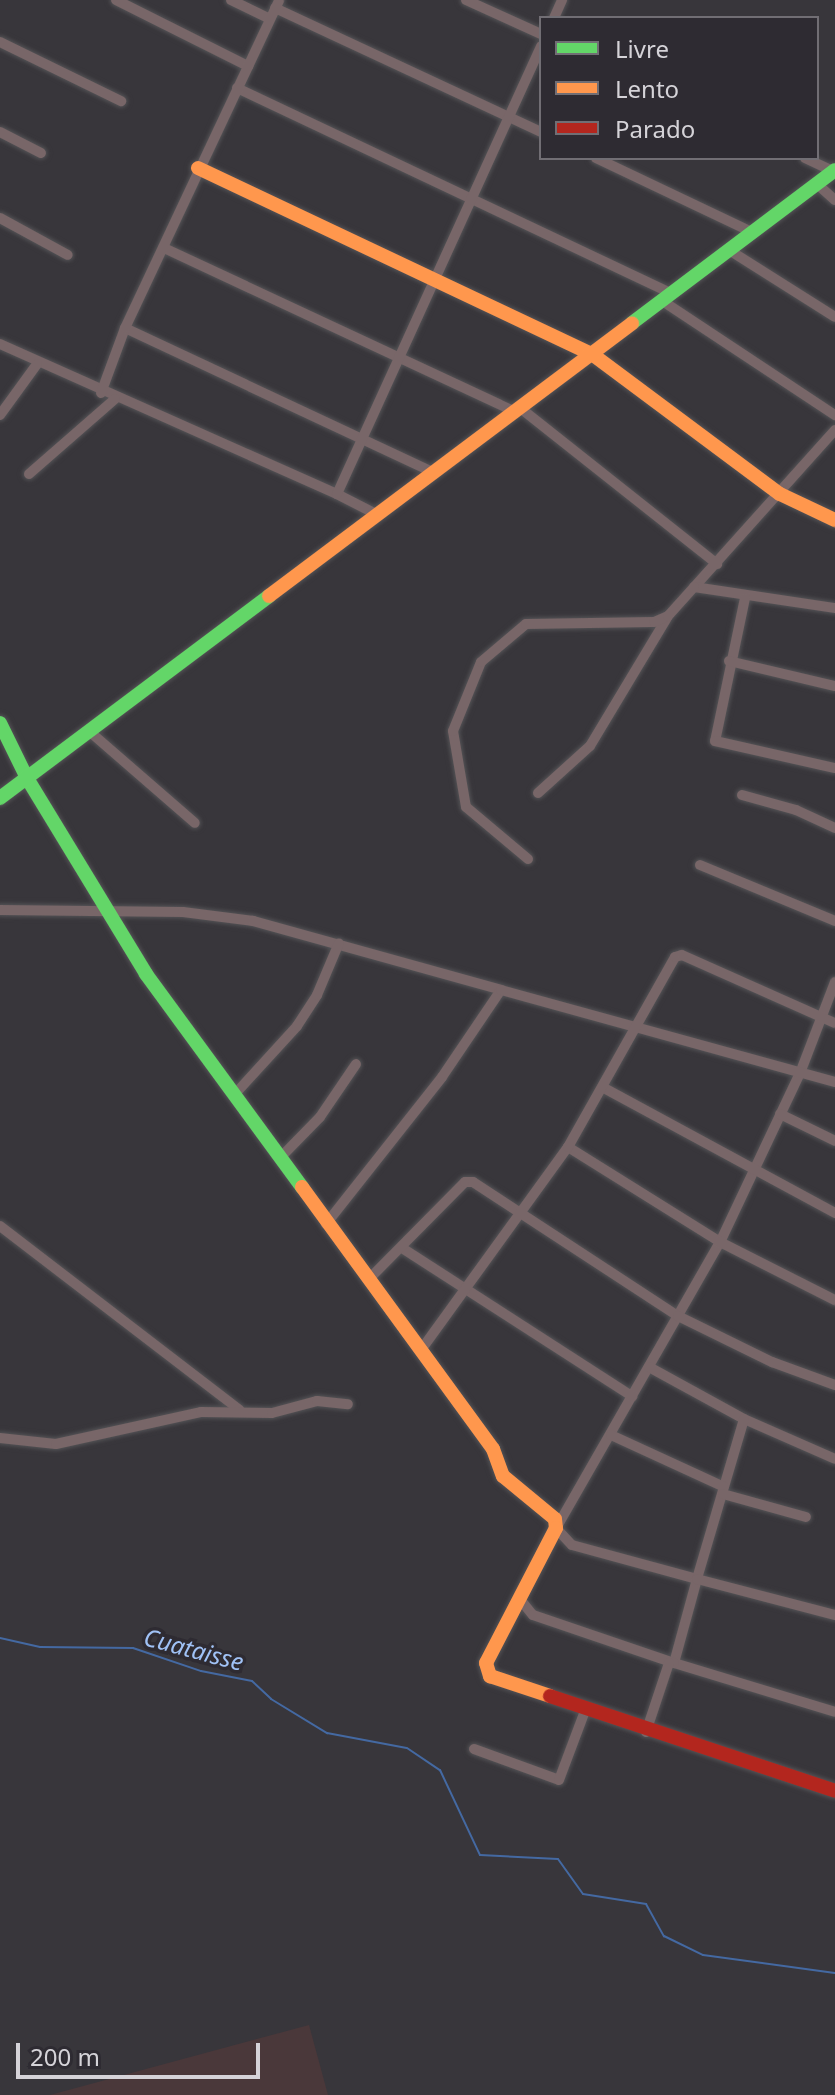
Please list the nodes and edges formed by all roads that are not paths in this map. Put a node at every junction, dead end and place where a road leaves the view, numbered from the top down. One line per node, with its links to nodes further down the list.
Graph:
1 (116, 0): 9 (street)
2 (231, 0): 5 (street)
3 (466, 0): 6 (street)
4 (277, 4): 5 (street); 12 (street)
5 (270, 19): 9 (street)
6 (539, 33)
7 (0, 42): 11 (street)
8 (539, 50): 12 (street)
9 (248, 66): 10 (street)
10 (237, 88): 18 (street); 21 (street)
11 (121, 101)
12 (507, 115): 13 (street); 21 (street)
13 (539, 131)
14 (0, 132): 15 (street)
15 (41, 153)
16 (600, 160): 24 (street)
17 (809, 160): 19 (street)
18 (198, 168): 25 (street); 28 (street)
19 (834, 171): 20 (street)
20 (817, 184): 22 (street); 24 (street)
21 (469, 198): 28 (street); 29 (street)
22 (835, 200)
23 (0, 218): 27 (street)
24 (752, 232): 26 (street)
25 (164, 248): 31 (street); 34 (street)
26 (729, 250): 29 (street); 30 (street)
27 (68, 255)
28 (435, 276): 33 (street); 34 (street)
29 (665, 297): 33 (street); 40 (street)
30 (835, 317)
31 (125, 328): 36 (street); 42 (street)
32 (0, 344): 35 (street)
33 (592, 354): 38 (street); 46 (street)
34 (396, 357): 38 (street); 42 (street)
35 (37, 364): 36 (street); 39 (street)
36 (101, 393): 37 (street)
37 (115, 399): 44 (street); 45 (street)
38 (516, 409): 43 (street); 49 (street)
39 (0, 415)
40 (835, 415)
41 (835, 430): 46 (street)
42 (358, 437): 43 (street); 45 (street)
43 (432, 472): 47 (street)
44 (29, 474)
45 (337, 494): 47 (street)
46 (780, 494): 48 (street); 49 (street)
47 (376, 514): 57 (street)
48 (835, 520)
49 (717, 564): 50 (street)
50 (694, 587): 51 (street); 53 (street)
51 (745, 598): 52 (street); 54 (street)
52 (835, 608)
53 (668, 616): 60 (street); 65 (street)
54 (729, 661): 55 (street); 58 (street)
55 (835, 686)
56 (0, 723): 59 (street)
57 (89, 731): 59 (street); 63 (street)
58 (835, 768)
59 (27, 778): 62 (street); 68 (street)
60 (538, 793)
61 (742, 795): 64 (street)
62 (0, 798)
63 (195, 823)
64 (835, 828)
65 (528, 859)
66 (700, 865): 69 (street)
67 (0, 910): 68 (street)
68 (109, 911): 70 (street); 80 (street)
69 (835, 921)
70 (339, 943): 72 (street); 80 (street)
71 (835, 982): 73 (street)
72 (501, 990): 75 (street); 88 (street)
73 (822, 1017): 74 (street); 75 (street); 77 (street)
74 (835, 1023)
75 (641, 1026): 77 (street); 79 (street)
76 (356, 1064): 84 (street)
77 (800, 1073): 78 (street); 81 (street)
78 (835, 1082)
79 (604, 1088): 83 (street); 85 (street)
80 (235, 1094): 84 (street)
81 (780, 1114): 82 (street); 85 (street)
82 (835, 1141)
83 (568, 1147): 87 (street); 90 (street)
84 (280, 1158): 88 (street)
85 (753, 1173): 86 (street); 90 (street)
86 (835, 1213)
87 (518, 1216): 91 (street); 93 (street); 95 (street)
88 (326, 1224): 92 (street)
89 (0, 1226): 101 (street)
90 (720, 1242): 94 (street); 95 (street)
91 (402, 1248): 92 (street); 93 (street)
92 (370, 1278): 96 (street)
93 (467, 1288): 96 (street); 99 (street)
94 (835, 1300)
95 (678, 1316): 97 (street); 98 (street)
96 (421, 1350): 108 (street)
97 (649, 1367): 99 (street); 102 (street)
98 (835, 1385)
99 (632, 1396): 103 (street)
100 (348, 1404): 101 (street)
101 (240, 1410): 104 (street)
102 (744, 1419): 105 (street); 106 (street)
103 (611, 1435): 106 (street); 108 (street)
104 (0, 1438)
105 (835, 1459)
106 (724, 1491): 107 (street); 109 (street)
107 (806, 1517)
108 (556, 1528): 109 (street); 110 (street)
109 (697, 1579): 111 (street); 112 (street)
110 (519, 1598): 112 (street); 113 (street)
111 (835, 1615)
112 (672, 1663): 114 (street); 115 (street)
113 (585, 1711): 115 (street); 116 (street)
114 (835, 1712)
115 (646, 1732): 117 (street)
116 (474, 1749)
117 (835, 1791)

